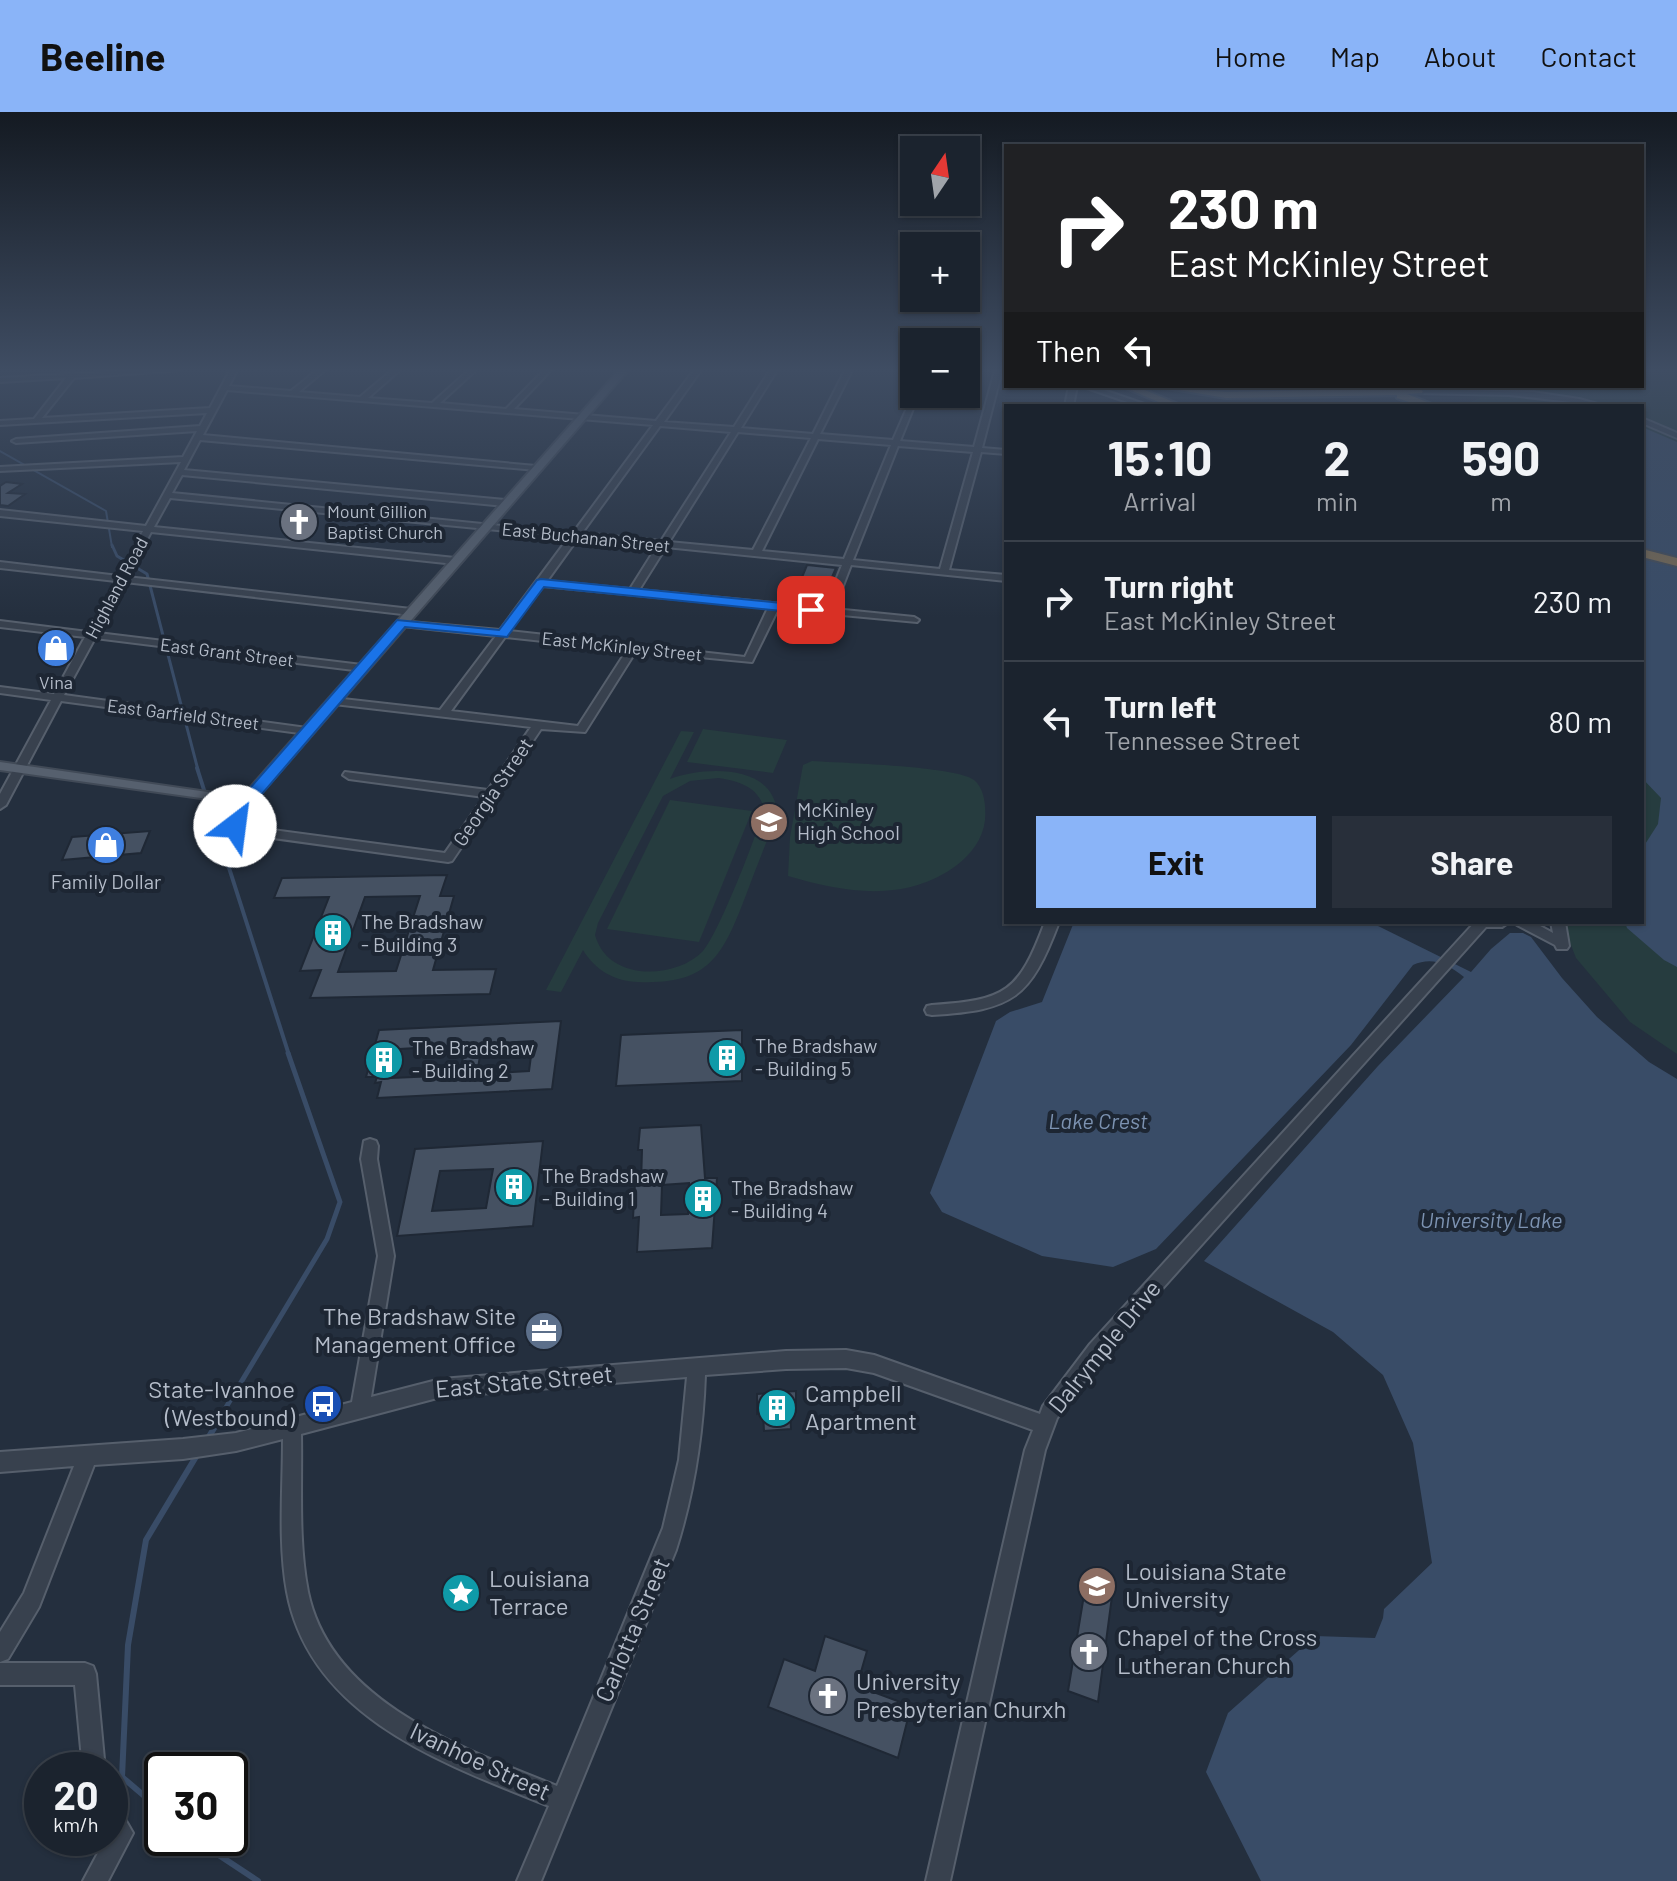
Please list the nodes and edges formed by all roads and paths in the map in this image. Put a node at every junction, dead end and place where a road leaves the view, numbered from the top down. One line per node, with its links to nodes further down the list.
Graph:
1 (190, 453): 9 (street, Highland Road)
2 (368, 453): 10 (street)
3 (550, 453): 10 (main road)
4 (638, 453): 18 (street)
5 (723, 453): 20 (street)
6 (808, 453): 22 (street)
7 (893, 453): 26 (street)
8 (976, 453): 28 (street)
9 (186, 459): 11 (street); 12 (street, Highland Road)
10 (536, 468): 14 (main road)
11 (0, 469)
12 (179, 472): 13 (street, Highland Road); 14 (street)
13 (167, 495): 16 (street, East Buchanan Street); 17 (street, Highland Road)
14 (505, 503): 16 (main road)
15 (0, 513): 17 (street)
16 (485, 527): 18 (street, East Buchanan Street); 24 (main road)
17 (149, 528): 24 (street); 29 (street, Highland Road)
18 (575, 537): 20 (street, East Buchanan Street); 31 (street)
19 (1644, 543): 21 (highway)
20 (664, 545): 22 (street, East Buchanan Street); 32 (street)
21 (1677, 551)
22 (756, 554): 26 (street, East Buchanan Street)
23 (1644, 554): 25 (highway)
24 (455, 561): 35 (main road)
25 (1677, 562)
26 (848, 563): 28 (street, East Buchanan Street); 34 (street)
27 (0, 565): 29 (street, East McKinley Street)
28 (944, 572): 30 (street, East Buchanan Street)
29 (123, 576): 35 (street, East McKinley Street); 39 (street, Highland Road)
30 (1004, 578)
31 (541, 583): 32 (street); 38 (street)
32 (632, 593): 33 (street)
33 (774, 607): 34 (street); 40 (street, East McKinley Street)
34 (828, 612): 36 (street)
35 (406, 617): 38 (street, East McKinley Street); 41 (main road)
36 (914, 620)
37 (0, 624): 39 (street, East Grant Street)
38 (503, 634): 40 (street, East McKinley Street); 45 (street)
39 (91, 636): 41 (street, East Grant Street); 43 (street, Highland Road)
40 (633, 648): 46 (street)
41 (362, 668): 44 (main road)
42 (0, 690): 43 (street, East Garfield Street)
43 (58, 698): 47 (street, East Garfield Street); 49 (street, Highland Road)
44 (334, 701): 45 (street); 47 (main road)
45 (444, 713): 46 (street)
46 (538, 725): 51 (street, Georgia Street)
47 (307, 731): 52 (main road)
48 (0, 766): 49 (main road)
49 (19, 770): 52 (main road); 53 (street, Highland Road)
50 (349, 775): 51 (street)
51 (491, 794): 54 (street, Georgia Street)
52 (246, 802): 54 (street)
53 (0, 805)
54 (237, 829): 55 (street)
55 (243, 848)
56 (1051, 924): 62 (street)
57 (1481, 924): 66 (street, Dalrymple Drive)
58 (1526, 924): 61 (street)
59 (1543, 924): 61 (street)
60 (1558, 924): 61 (street)
61 (1555, 940)
62 (932, 1010)
63 (370, 1146): 65 (street)
64 (696, 1368): 65 (street, East State Street); 66 (street, East State Street); 73 (street, Carlotta Street)
65 (360, 1408): 67 (street, East State Street)
66 (1044, 1425): 77 (street, Dalrymple Drive)
67 (292, 1428): 68 (street, East State Street); 73 (street, Ivanhoe Street)
68 (88, 1456): 69 (street, East State Street); 70 (street)
69 (0, 1462)
70 (0, 1651)
71 (0, 1674): 72 (street)
72 (92, 1752)
73 (562, 1800): 76 (street, Carlotta Street)
74 (109, 1856): 75 (street)
75 (95, 1881)
76 (529, 1881)
77 (938, 1881)

